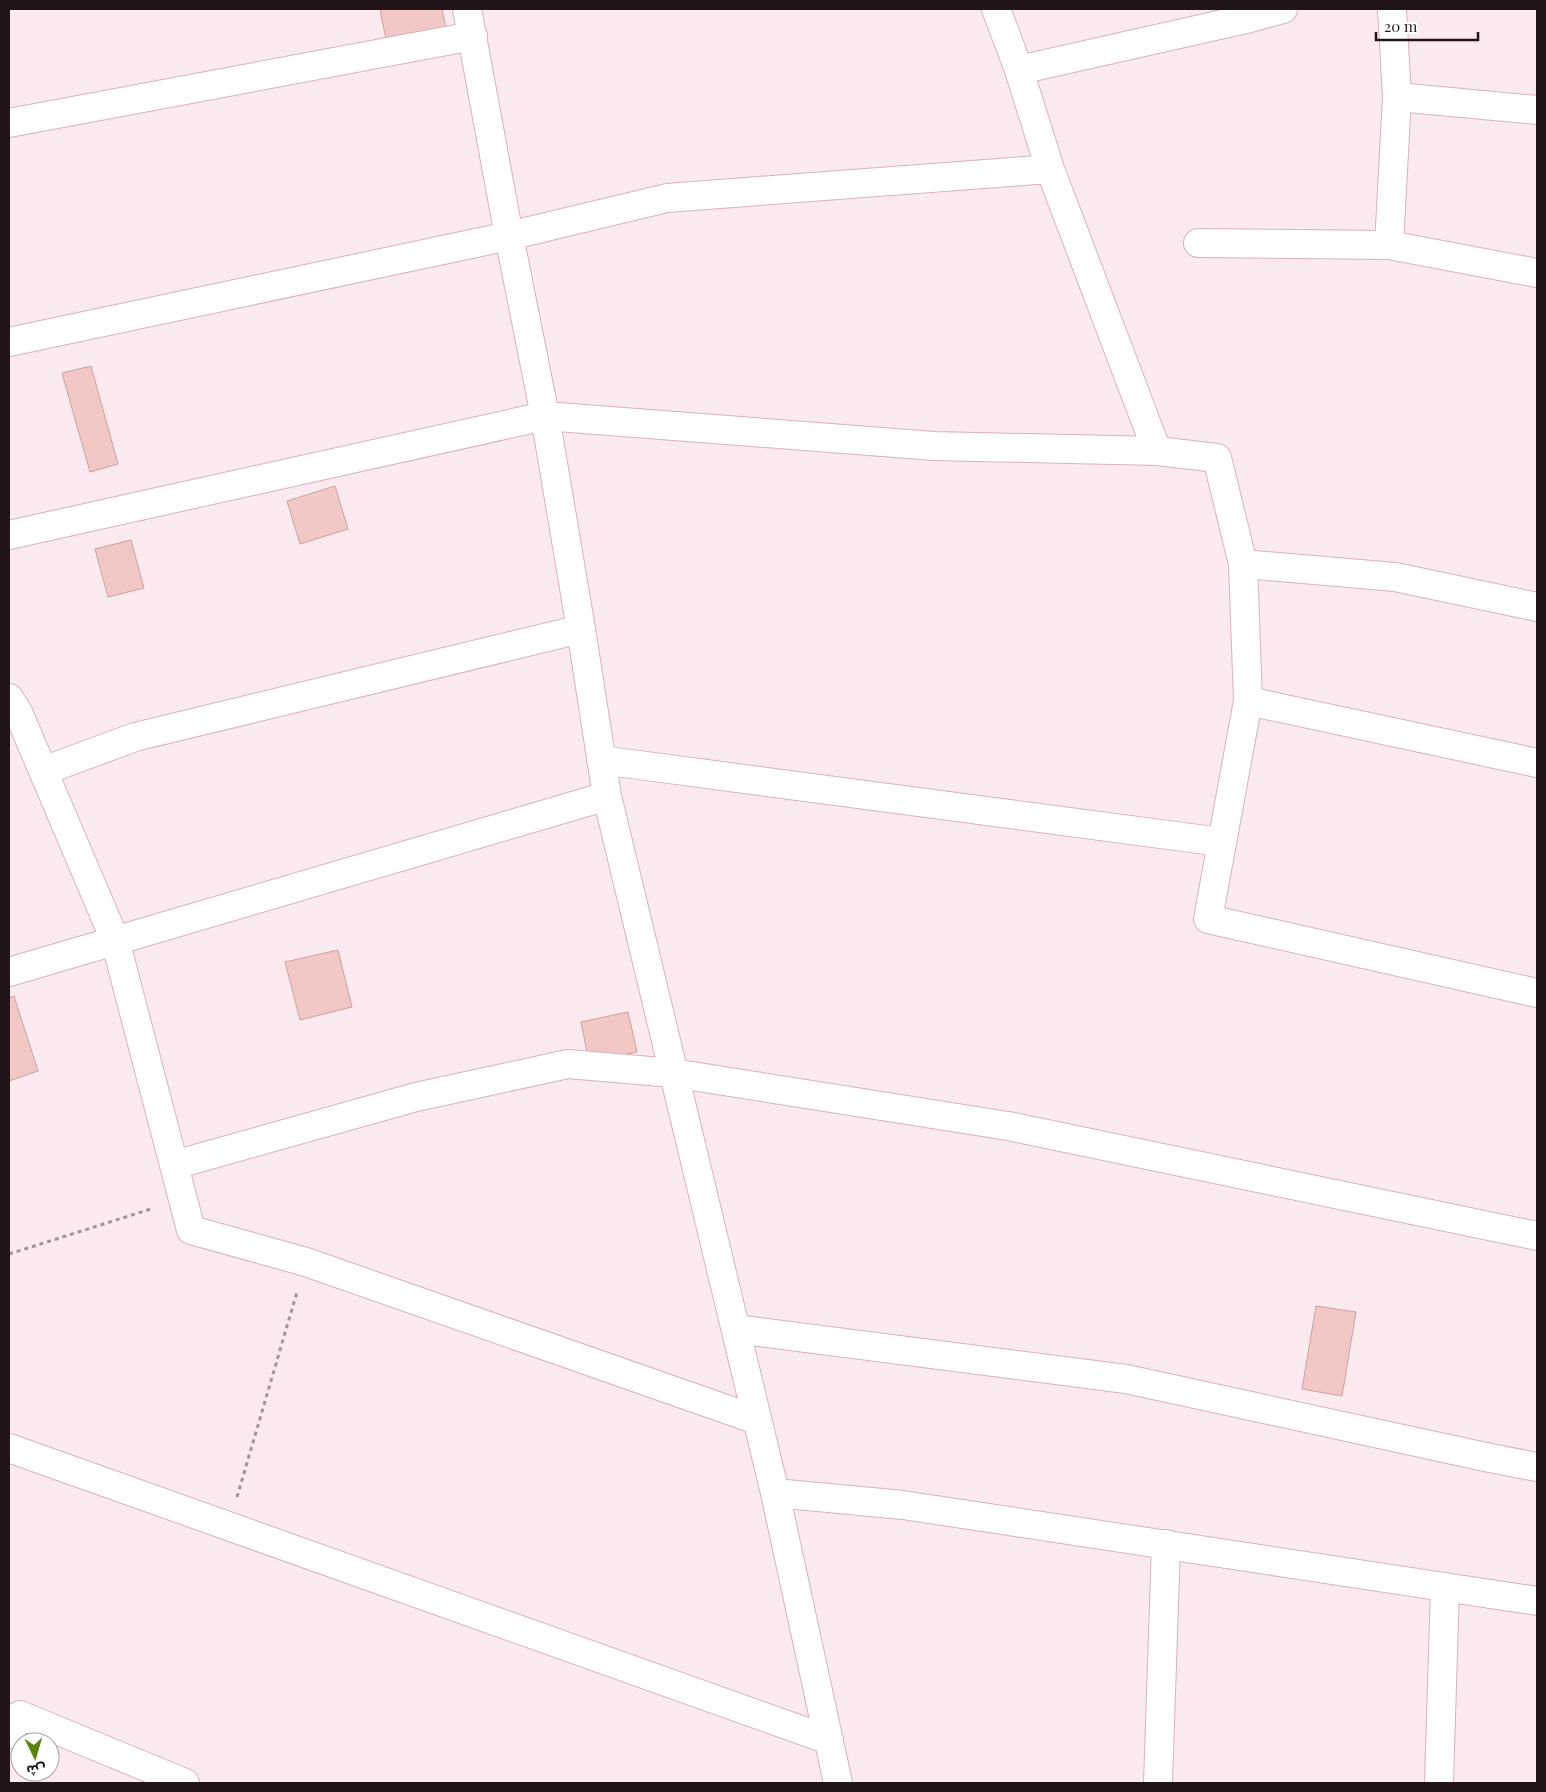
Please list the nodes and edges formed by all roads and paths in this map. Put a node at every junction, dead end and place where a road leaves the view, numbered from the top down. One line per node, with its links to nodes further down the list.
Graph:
1 (467, 9): 6 (street)
2 (996, 9): 7 (street)
3 (1283, 9): 5 (street)
4 (1392, 9): 8 (street)
5 (1249, 14): 7 (street)
6 (473, 36): 10 (street); 12 (street)
7 (1019, 70): 11 (street)
8 (1397, 97): 9 (street); 14 (street)
9 (1537, 110)
10 (9, 123)
11 (1050, 169): 12 (street); 18 (street)
12 (509, 236): 16 (street); 17 (street)
13 (1198, 243): 14 (street)
14 (1389, 245): 15 (street)
15 (1537, 273)
16 (9, 342)
17 (545, 416): 18 (street); 19 (street); 22 (street)
18 (1157, 451): 20 (street)
19 (9, 535)
20 (1243, 564): 21 (street); 24 (street)
21 (1537, 606)
22 (581, 629): 25 (street); 27 (street)
23 (9, 698): 27 (street)
24 (1248, 702): 26 (street); 29 (street)
25 (601, 760): 28 (street); 29 (street)
26 (1537, 763)
27 (43, 771): 30 (street)
28 (607, 796): 30 (street); 33 (street)
29 (1221, 842): 32 (street)
30 (115, 940): 31 (street); 34 (street)
31 (9, 972)
32 (1537, 993)
33 (673, 1073): 34 (street); 36 (street); 39 (street)
34 (174, 1165): 35 (street)
35 (183, 1198): 37 (path); 38 (street)
36 (1537, 1236)
37 (9, 1254)
38 (306, 1262): 40 (street); 44 (path)
39 (736, 1330): 40 (street); 42 (street)
40 (757, 1420): 43 (street)
41 (9, 1448): 44 (street)
42 (1537, 1466)
43 (775, 1493): 45 (street); 49 (street)
44 (228, 1526): 49 (street)
45 (1166, 1544): 46 (street); 52 (street)
46 (1445, 1586): 47 (street); 53 (street)
47 (1537, 1601)
48 (9, 1734): 50 (street)
49 (829, 1740): 51 (street)
50 (185, 1783)
51 (838, 1783)
52 (1158, 1783)
53 (1438, 1783)

